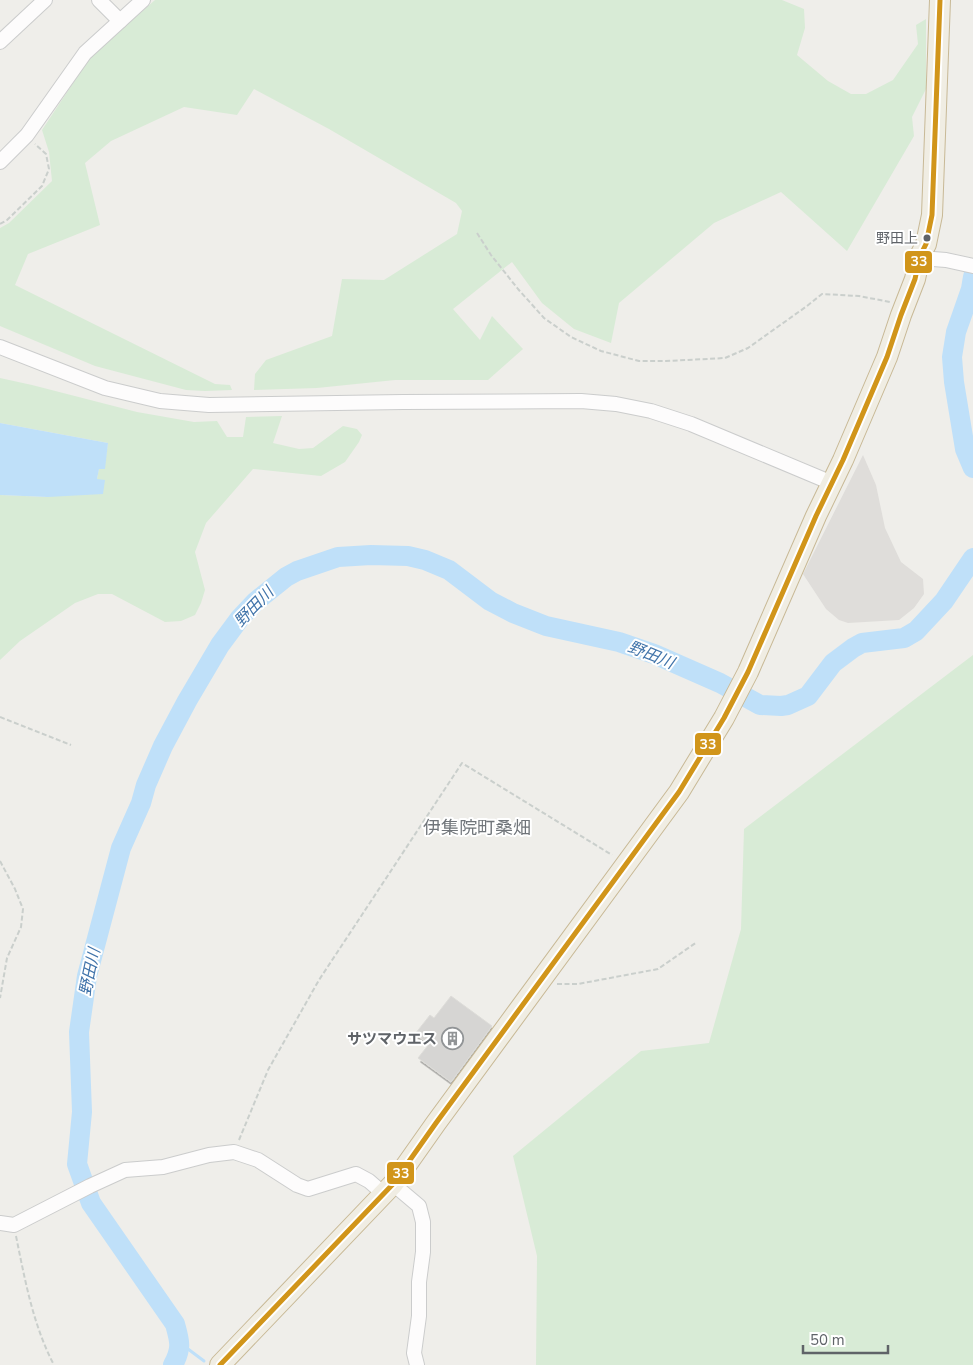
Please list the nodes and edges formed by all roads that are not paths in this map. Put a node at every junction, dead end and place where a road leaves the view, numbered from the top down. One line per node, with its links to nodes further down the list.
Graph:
1 (45, 0): 6 (street)
2 (99, 0): 5 (street)
3 (143, 0): 5 (street)
4 (940, 0): 8 (highway)
5 (120, 21): 7 (street)
6 (0, 42)
7 (3, 154)
8 (920, 258): 9 (street); 11 (highway)
9 (973, 266)
10 (0, 347): 11 (street)
11 (832, 483): 12 (highway)
12 (388, 1189): 13 (street); 14 (highway); 15 (street)
13 (0, 1223)
14 (220, 1365)
15 (417, 1365)

